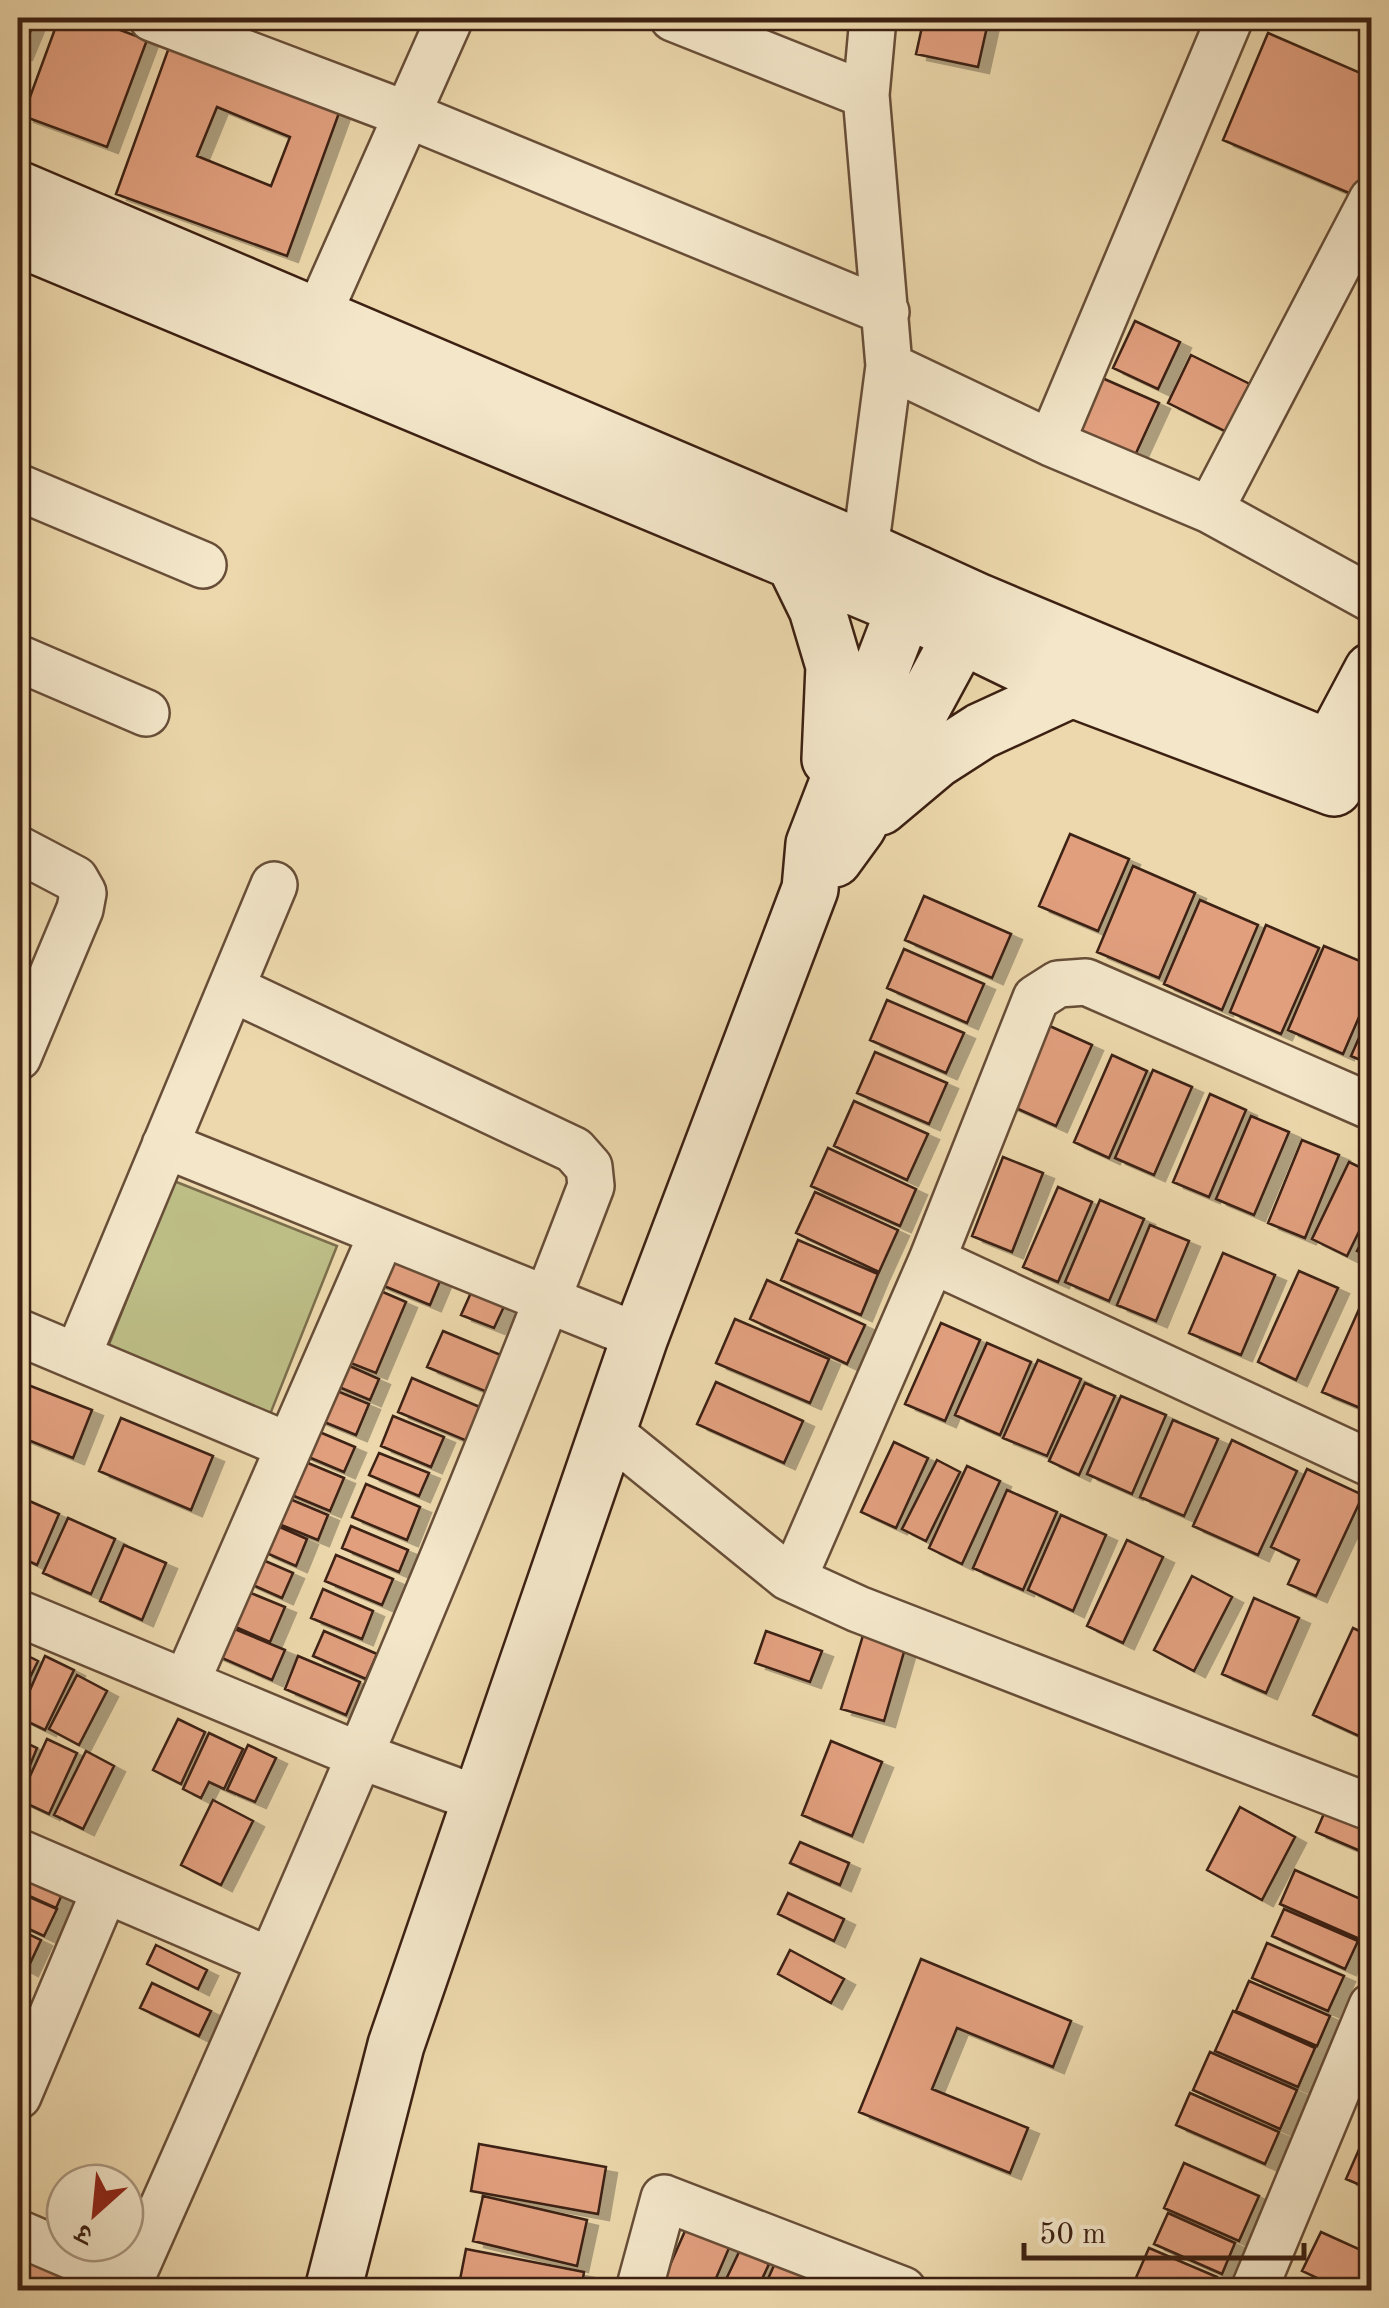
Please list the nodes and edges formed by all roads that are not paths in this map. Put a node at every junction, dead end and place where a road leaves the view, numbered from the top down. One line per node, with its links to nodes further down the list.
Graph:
1 (152, 18): 7 (street)
2 (450, 18): 7 (street)
3 (673, 18): 6 (street)
4 (873, 18): 6 (street)
5 (1230, 18): 14 (street)
6 (866, 95): 11 (street)
7 (408, 115): 11 (street); 12 (street)
8 (18, 189): 12 (main road)
9 (1372, 200): 16 (street)
10 (18, 238): 18 (main road)
11 (886, 312): 13 (street)
12 (317, 316): 17 (main road)
13 (889, 366): 14 (street); 17 (street)
14 (1051, 443): 16 (street)
15 (18, 487): 19 (street)
16 (1210, 510): 21 (street)
17 (865, 550): 20 (main road)
18 (794, 562): 20 (main road); 28 (main road)
19 (203, 566)
20 (912, 591): 22 (main road); 28 (main road)
21 (1372, 600)
22 (970, 620): 25 (main road); 27 (main road); 28 (main road)
23 (18, 658): 26 (street)
24 (1372, 671): 27 (main road)
25 (1072, 689): 27 (main road); 28 (main road)
26 (146, 713)
27 (1357, 776)
28 (843, 819): 39 (main road)
29 (18, 849): 32 (street)
30 (274, 885): 31 (street)
31 (231, 988): 34 (street); 37 (street)
32 (18, 1056)
33 (1372, 1107): 36 (street)
34 (165, 1145): 35 (street); 40 (street)
35 (382, 1234): 37 (street); 42 (street)
36 (932, 1260): 43 (street); 44 (street)
37 (548, 1300): 39 (street); 47 (street)
38 (18, 1332): 40 (street)
39 (640, 1337): 41 (main road)
40 (77, 1357): 42 (street)
41 (608, 1432): 44 (street); 48 (main road)
42 (290, 1446): 46 (street)
43 (1372, 1464)
44 (788, 1577): 49 (street)
45 (18, 1613): 46 (street)
46 (186, 1682): 47 (street)
47 (361, 1756): 48 (street); 52 (street)
48 (480, 1800): 57 (main road)
49 (1372, 1808)
50 (18, 1852): 51 (street)
51 (106, 1890): 52 (street); 54 (street)
52 (270, 1961): 56 (street)
53 (1372, 2006): 60 (street)
54 (18, 2096)
55 (18, 2233): 56 (street)
56 (128, 2286)
57 (332, 2290)
58 (639, 2290): 59 (street)
59 (904, 2290)
60 (1254, 2290)

